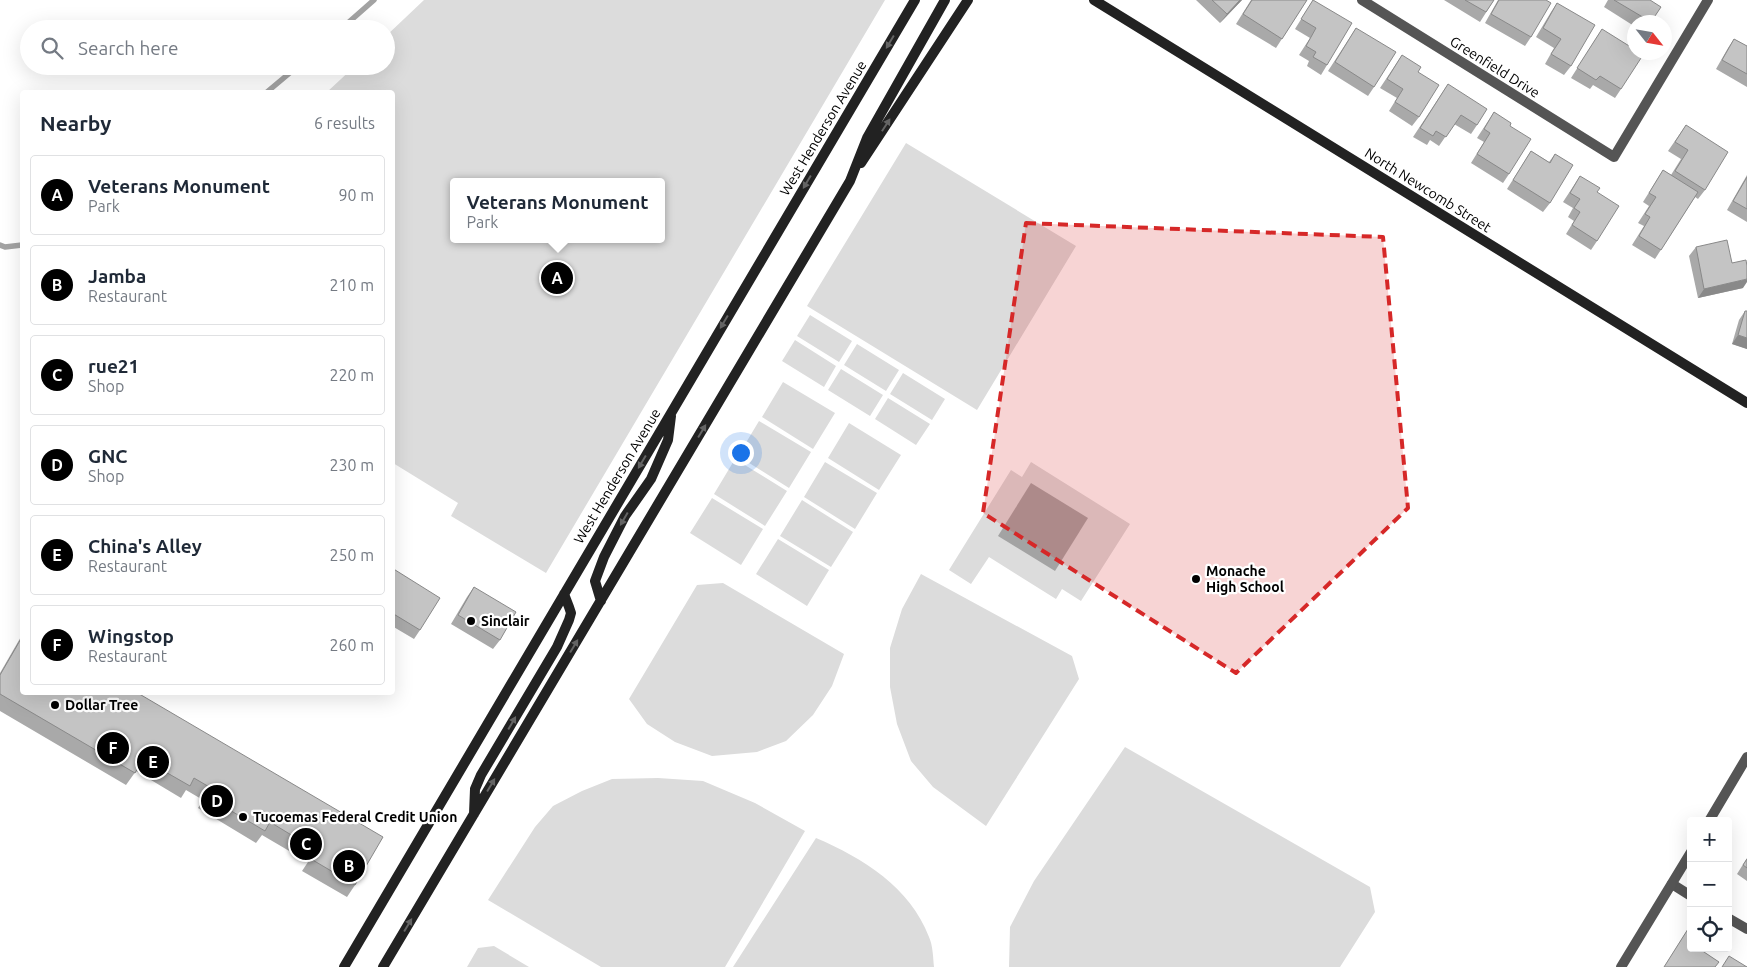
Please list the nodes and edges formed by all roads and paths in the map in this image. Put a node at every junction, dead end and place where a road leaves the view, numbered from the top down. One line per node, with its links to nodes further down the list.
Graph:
1 (915, 0): 9 (main road, West Henderson Avenue, one-way to 9)
2 (945, 0): 7 (main road)
3 (968, 0): 7 (main road, one-way to 3)
4 (1094, 0): 8 (main road, North Newcomb Street)
5 (1362, 0): 6 (street, Greenfield Drive)
6 (1708, 0)
7 (850, 181): 11 (main road, one-way to 7)
8 (1747, 403)
9 (671, 412): 10 (main road, West Henderson Avenue, one-way to 10); 11 (main road, one-way to 11)
10 (564, 594): 13 (main road, one-way to 10); 20 (main road, West Henderson Avenue)
11 (601, 601): 13 (main road, one-way to 11)
12 (1747, 757): 14 (street)
13 (474, 814): 21 (main road, one-way to 13)
14 (1711, 817)
15 (1687, 859): 16 (street)
16 (1672, 884): 17 (street); 22 (street)
17 (1687, 893)
18 (1732, 920): 19 (street)
19 (1747, 929)
20 (344, 967)
21 (383, 967)
22 (1621, 967)

